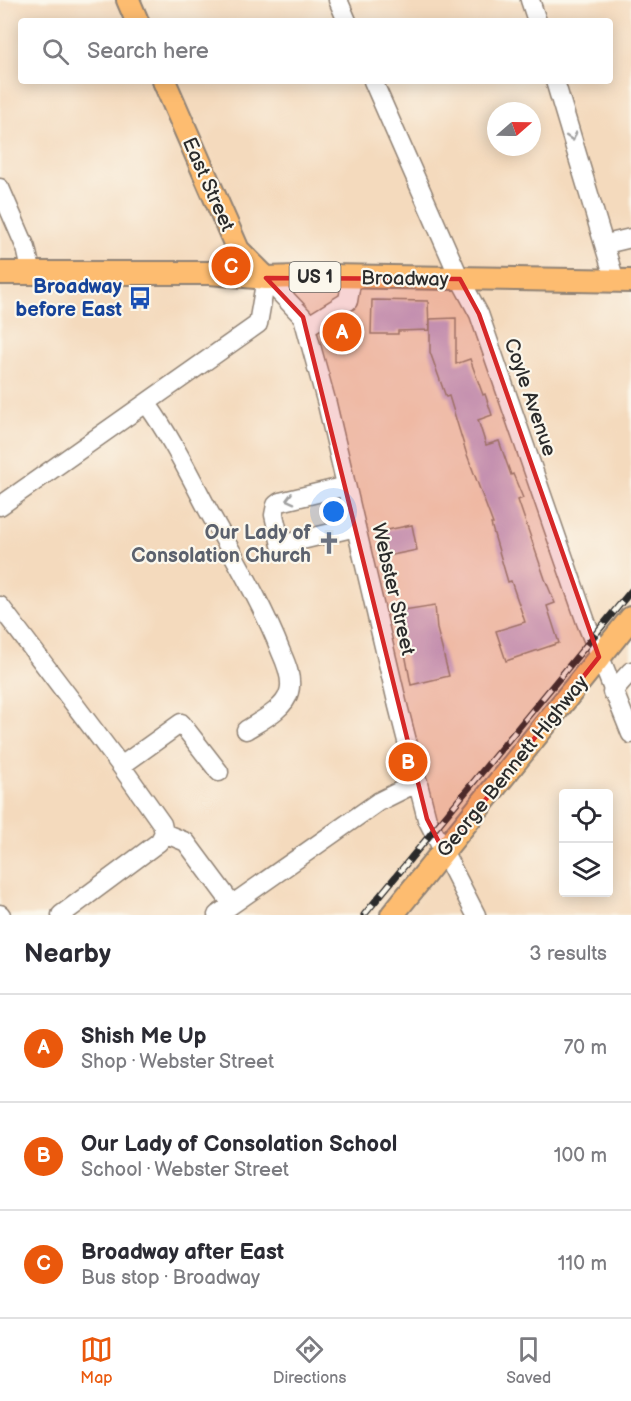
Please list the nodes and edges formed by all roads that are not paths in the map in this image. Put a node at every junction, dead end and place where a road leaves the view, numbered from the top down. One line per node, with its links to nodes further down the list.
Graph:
1 (128, 0): 4 (main road)
2 (338, 0): 5 (street)
3 (530, 0): 6 (street)
4 (136, 18)
5 (346, 18)
6 (536, 18)
7 (165, 84): 16 (main road, East Street)
8 (374, 84): 17 (street, Coyle Avenue)
9 (556, 84): 12 (street, one-way to 12)
10 (0, 188): 14 (street)
11 (631, 238): 12 (street)
12 (606, 244): 18 (street)
13 (0, 273): 14 (main road, Broadway / US 1)
14 (32, 274): 16 (main road, Broadway / US 1)
15 (352, 277): 16 (main road, Broadway / US 1); 17 (main road, Broadway / US 1); 19 (street)
16 (266, 278): 19 (street, Webster Street); 20 (street)
17 (460, 279): 18 (main road, Broadway / US 1); 26 (street, Coyle Avenue)
18 (623, 281)
19 (306, 327): 21 (street, Webster Street)
20 (147, 404): 22 (street); 29 (street)
21 (346, 486): 23 (street, Webster Street); 23 (street, one-way to 23)
22 (0, 506)
23 (356, 527): 33 (street, Webster Street)
24 (0, 606): 31 (street)
25 (631, 618): 26 (main road, George Bennett Highway)
26 (599, 657): 28 (street, Coyle Avenue); 35 (main road, George Bennett Highway)
27 (631, 671): 28 (street)
28 (612, 692): 30 (street, Coyle Avenue)
29 (246, 730)
30 (631, 734)
31 (121, 766): 32 (street); 34 (street)
32 (219, 772)
33 (418, 782): 35 (street, Webster Street); 36 (street)
34 (164, 833): 36 (street); 37 (street)
35 (444, 852): 38 (main road, George Bennett Highway); 39 (street, Webster Street)
36 (224, 910)
37 (62, 915)
38 (392, 915)
39 (476, 915)

